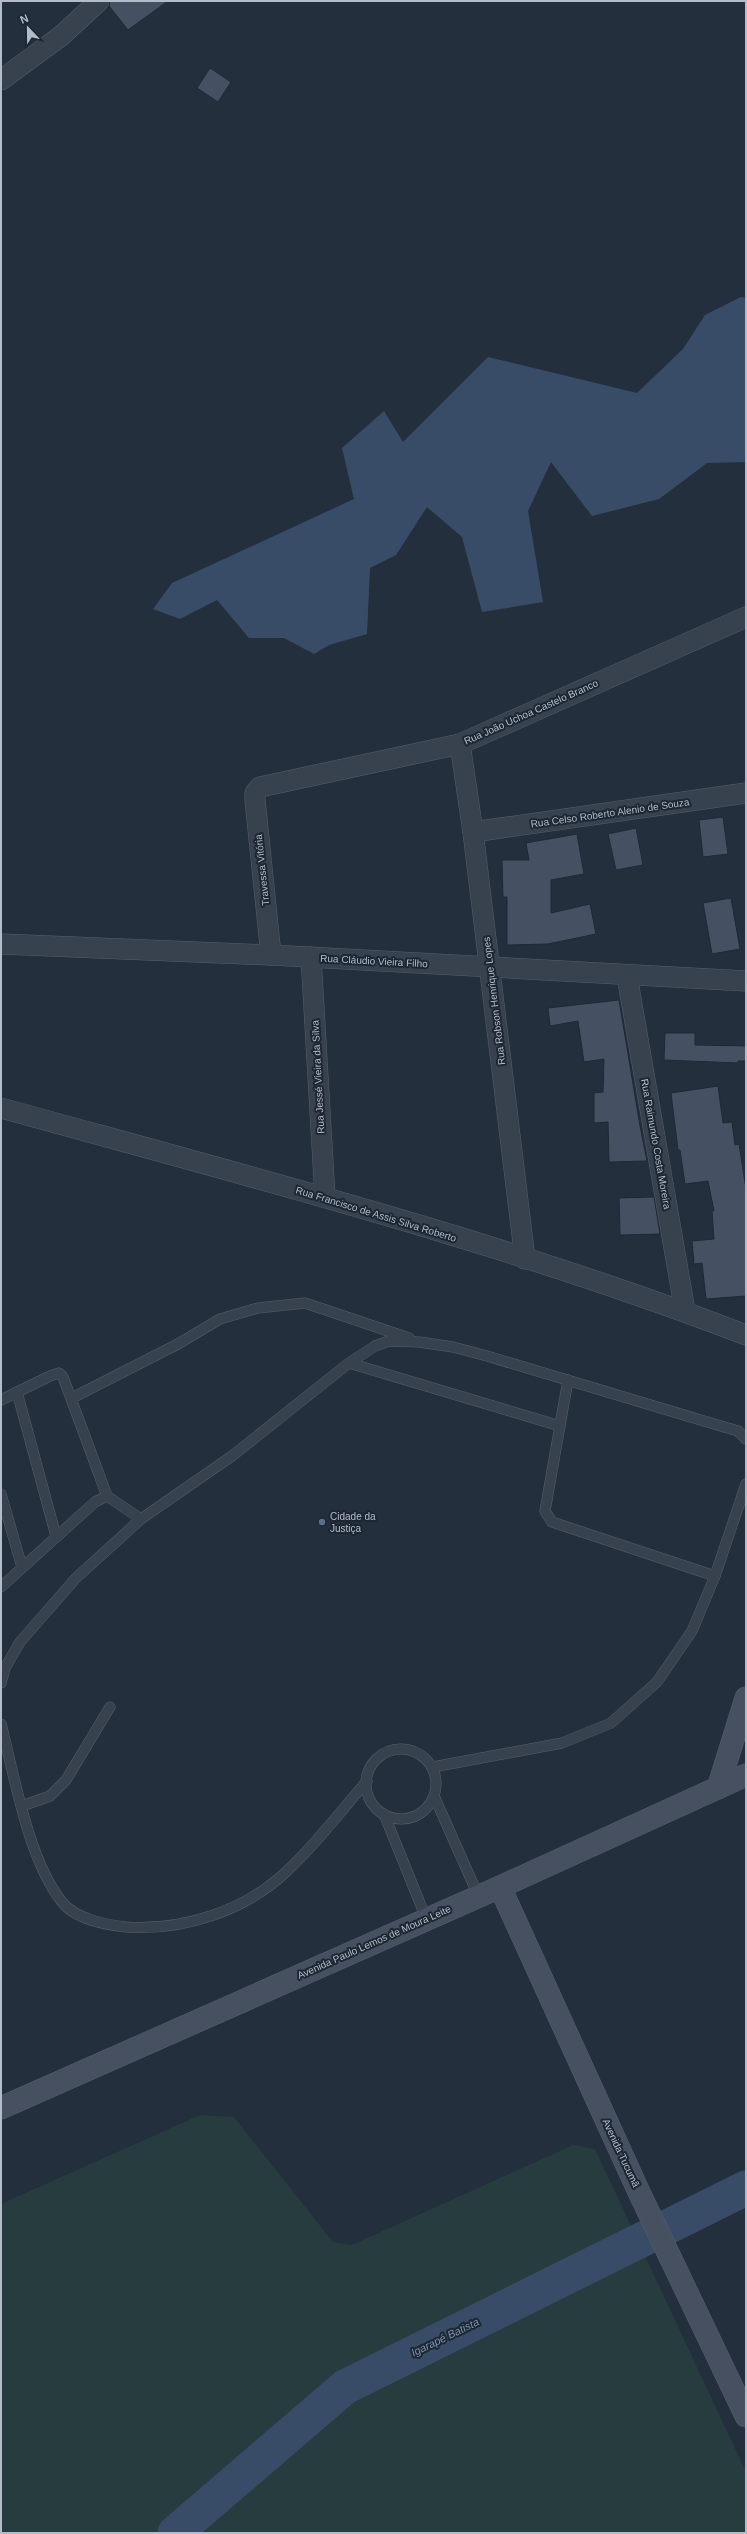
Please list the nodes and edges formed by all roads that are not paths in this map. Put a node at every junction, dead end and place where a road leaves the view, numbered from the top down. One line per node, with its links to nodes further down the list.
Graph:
1 (99, 1): 2 (street)
2 (1, 80)
3 (746, 617): 4 (street, Rua João Uchoa Castelo Branco)
4 (460, 744): 5 (street, Rua João Uchoa Castelo Branco); 7 (street, Rua Robson Henrique Lopes)
5 (260, 787): 9 (street, Travessa Vitória)
6 (746, 793): 7 (street, Rua Celso Roberto Alenio de Souza)
7 (473, 832): 11 (street, Rua Robson Henrique Lopes)
8 (1, 944): 9 (street, Rua Cláudio Vieira Filho)
9 (271, 955): 10 (street, Rua Cláudio Vieira Filho)
10 (311, 957): 11 (street, Rua Cláudio Vieira Filho); 15 (street, Rua Jessé Vieira da Silva)
11 (490, 968): 12 (street, Rua Cláudio Vieira Filho); 16 (street, Rua Robson Henrique Lopes)
12 (627, 976): 13 (street, Rua Cláudio Vieira Filho); 17 (street, Rua Raimundo Costa Moreira)
13 (746, 981)
14 (1, 1108): 15 (street, Rua Francisco de Assis Silva Roberto)
15 (325, 1197): 16 (street, Rua Francisco de Assis Silva Roberto)
16 (525, 1259): 17 (street, Rua Francisco de Assis Silva Roberto)
17 (685, 1311): 18 (street, Rua Francisco de Assis Silva Roberto)
18 (746, 1335)
19 (419, 1342): 20 (lane); 21 (lane); 23 (lane)
20 (349, 1363): 25 (lane); 30 (lane)
21 (568, 1380): 25 (lane); 26 (lane)
22 (17, 1392): 23 (lane); 24 (lane); 31 (lane)
23 (72, 1398): 29 (lane)
24 (1, 1400)
25 (560, 1426): 33 (lane)
26 (746, 1438)
27 (746, 1484): 33 (lane)
28 (1, 1494): 32 (lane)
29 (107, 1496): 30 (lane); 31 (lane)
30 (141, 1519): 35 (lane)
31 (56, 1536): 32 (lane)
32 (22, 1568): 34 (lane)
33 (714, 1576): 39 (lane)
34 (1, 1587)
35 (1, 1683)
36 (746, 1698): 42 (street)
37 (110, 1707): 44 (lane)
38 (1, 1724): 44 (lane)
39 (432, 1767): 41 (lane); 43 (lane)
40 (746, 1775): 42 (street, Avenida Paulo Lemos de Moura Leite)
41 (367, 1780): 44 (lane); 45 (lane)
42 (718, 1788): 46 (street, Avenida Paulo Lemos de Moura Leite)
43 (434, 1796): 45 (lane); 47 (lane)
44 (22, 1806)
45 (384, 1814): 48 (lane)
46 (500, 1887): 47 (street, Avenida Paulo Lemos de Moura Leite); 50 (street, Avenida Tucumã)
47 (478, 1895): 48 (street, Avenida Paulo Lemos de Moura Leite)
48 (426, 1918): 49 (street, Avenida Paulo Lemos de Moura Leite)
49 (1, 2108)
50 (746, 2416)

